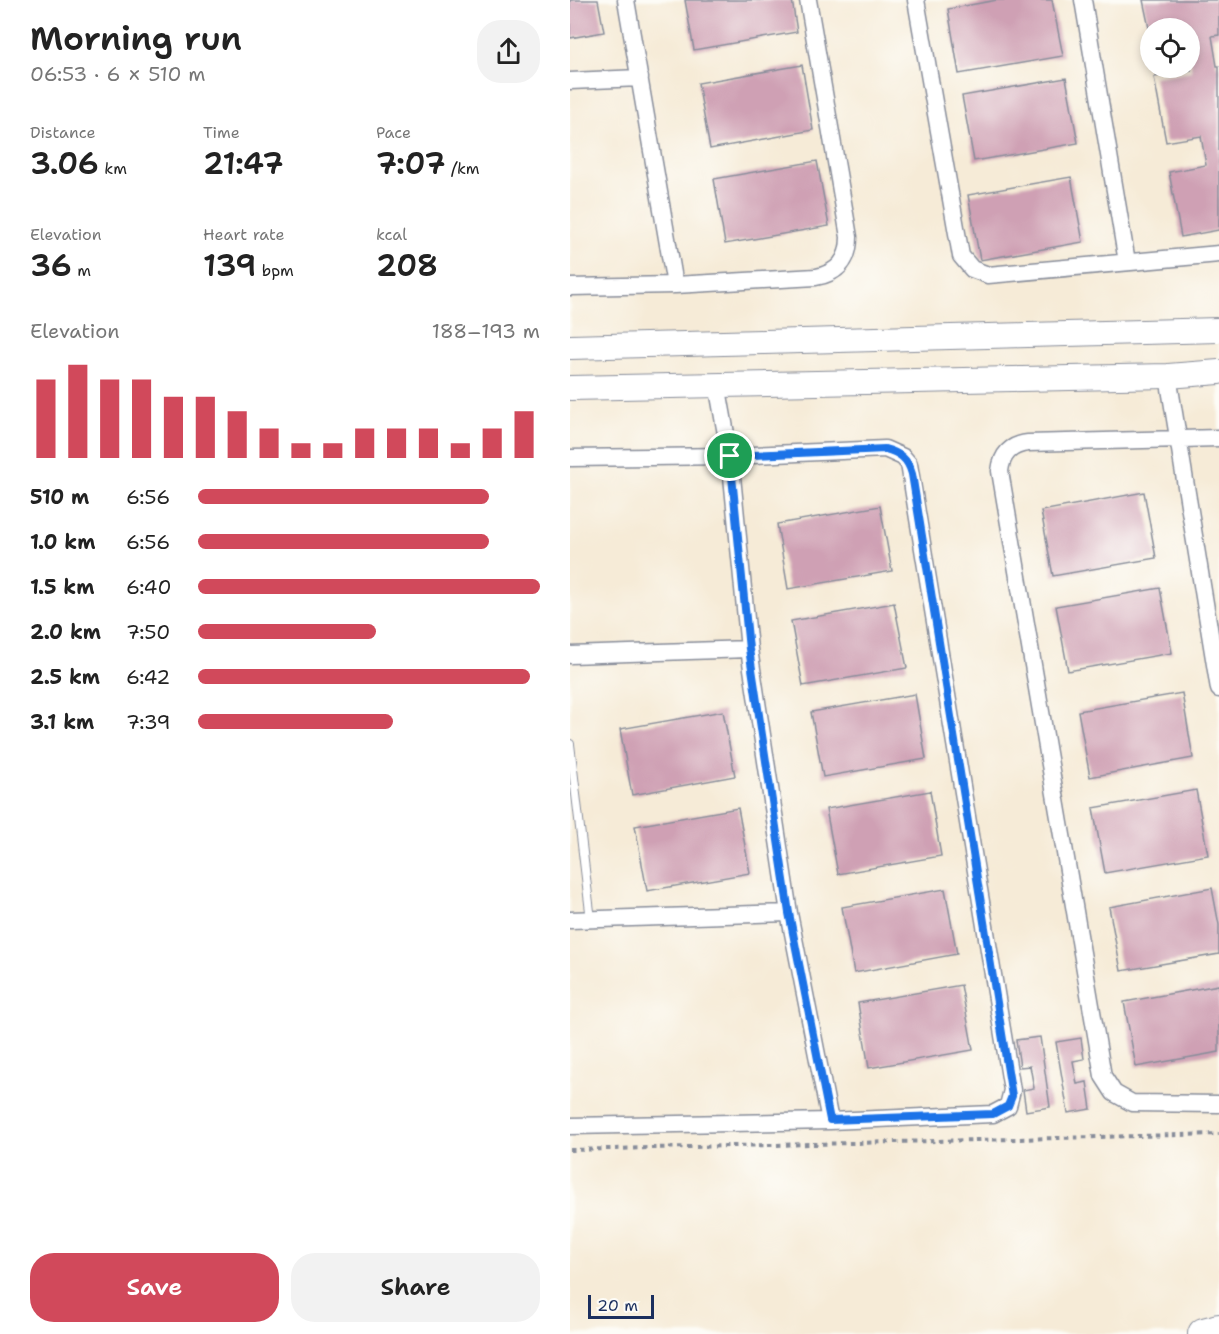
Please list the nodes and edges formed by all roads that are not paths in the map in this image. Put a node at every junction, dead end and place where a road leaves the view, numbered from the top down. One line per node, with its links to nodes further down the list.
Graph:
1 (626, 0): 5 (street)
2 (808, 0): 9 (street)
3 (916, 0): 8 (street)
4 (1083, 0): 8 (street)
5 (640, 78): 6 (street); 9 (street)
6 (570, 81)
7 (1219, 254): 8 (street)
8 (1127, 262)
9 (675, 285): 10 (street)
10 (570, 287)
11 (1219, 330): 12 (street)
12 (570, 347)
13 (1219, 372): 14 (street)
14 (1168, 376): 15 (street); 18 (street)
15 (717, 384): 16 (street); 19 (street)
16 (570, 388)
17 (1219, 438): 18 (street)
18 (1179, 440): 21 (street); 29 (street)
19 (730, 456): 20 (street); 22 (street); 30 (street)
20 (570, 458)
21 (1215, 638): 24 (street)
22 (749, 649): 23 (street); 26 (street)
23 (570, 655)
24 (1219, 689)
25 (570, 744): 28 (lane)
26 (789, 913): 28 (street); 30 (street)
27 (570, 920): 28 (street)
28 (591, 920)
29 (1219, 1104)
30 (830, 1120): 31 (street)
31 (570, 1126)
32 (1219, 1330): 33 (highway)
33 (1204, 1334)

